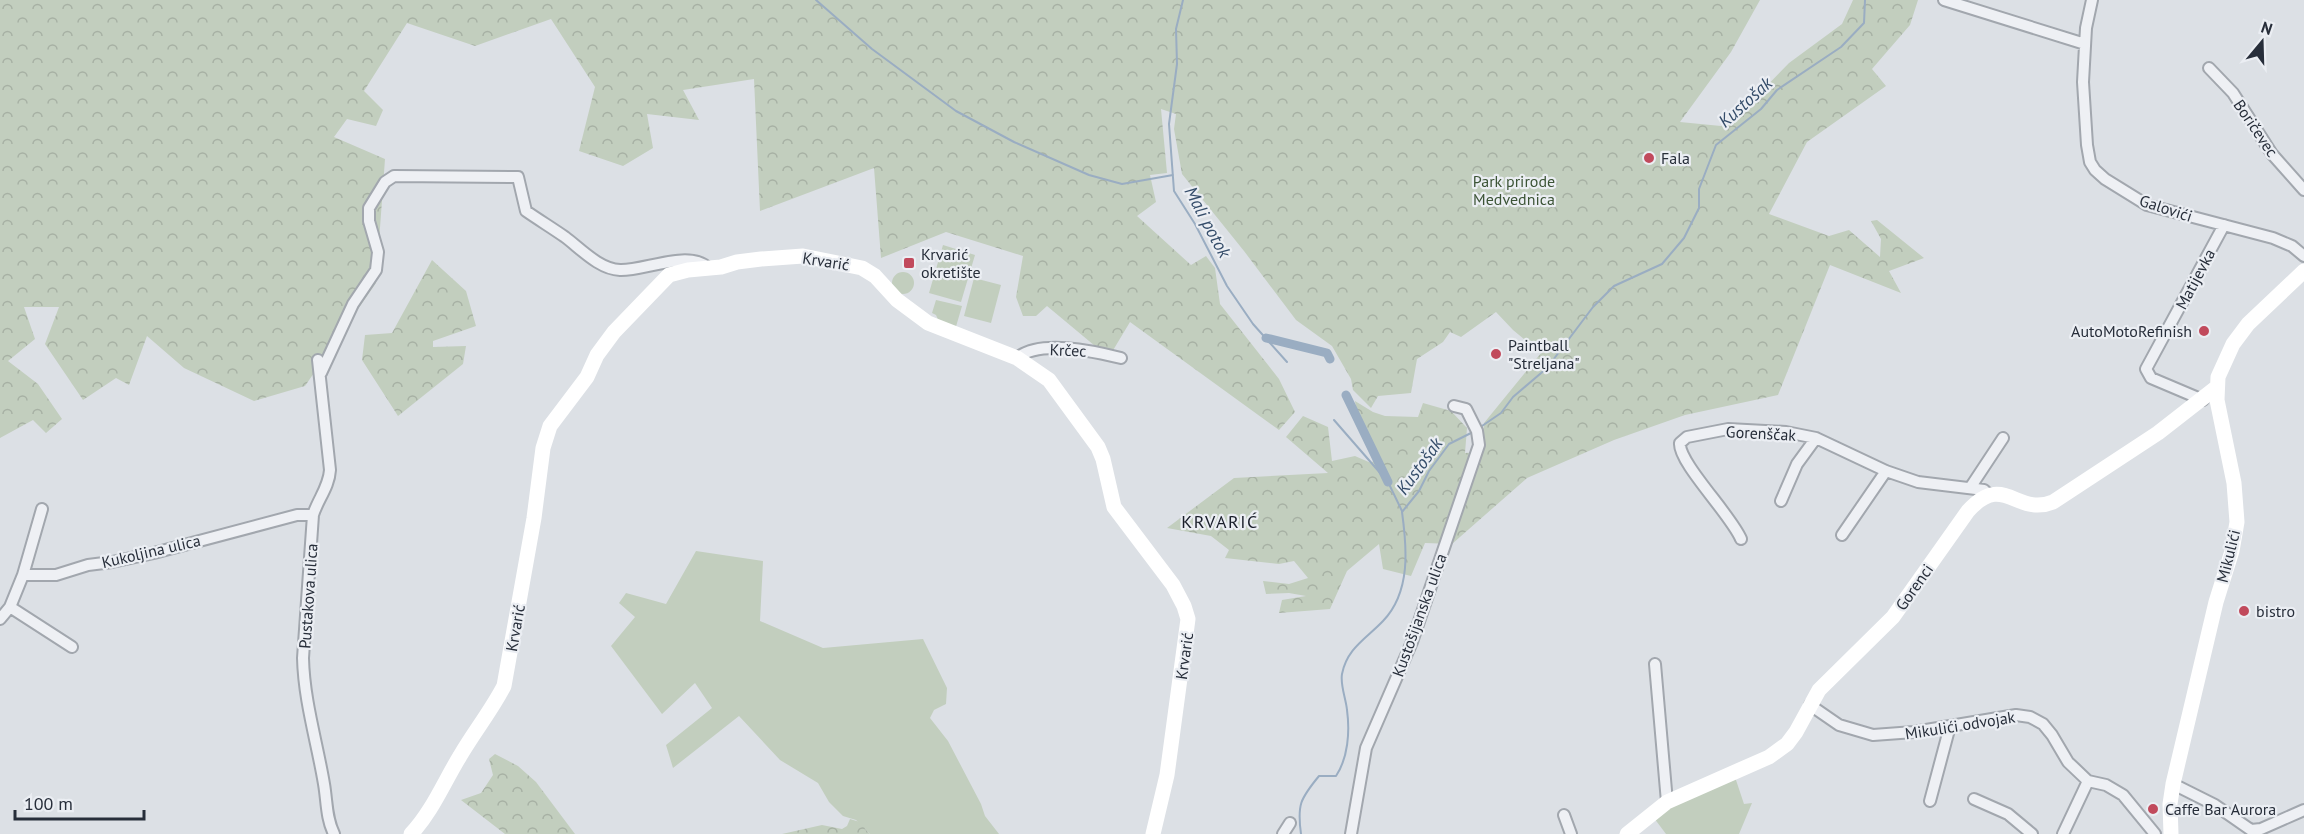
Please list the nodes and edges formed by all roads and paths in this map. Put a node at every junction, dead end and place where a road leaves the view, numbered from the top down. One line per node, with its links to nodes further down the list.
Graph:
1 (1944, 0): 3 (street)
2 (2092, 0): 3 (street, Galovići)
3 (2085, 44): 6 (street, Galovići)
4 (2208, 68): 5 (street, Boričevec)
5 (2304, 190)
6 (2224, 225): 7 (street, Galovići); 15 (street, Matijevka)
7 (2304, 256)
8 (707, 267): 10 (street, Krvarić); 13 (street); 44 (street, Krvarić)
9 (2304, 271): 14 (street, Mikulići)
10 (1017, 358): 11 (street, Krčec); 45 (street, Krvarić)
11 (1121, 358)
12 (318, 360): 13 (street, Pustakova ulica)
13 (321, 373): 24 (street, Pustakova ulica)
14 (2217, 387): 15 (street); 35 (street, Mikulići)
15 (2203, 400): 21 (street)
16 (1454, 406): 47 (street, Kustošijanska ulica)
17 (1816, 438): 19 (street, Gorenščak); 22 (street, Gorenščak); 26 (street, Gorenščak)
18 (2003, 438): 20 (street)
19 (1886, 471): 20 (street, Gorenščak); 25 (street)
20 (1970, 488): 21 (street, Gorenščak)
21 (1988, 494): 32 (street, Gorenci)
22 (1781, 501)
23 (42, 509): 27 (street)
24 (314, 516): 27 (street, Kukoljina ulica); 43 (street, Pustakova ulica)
25 (1842, 535)
26 (1741, 539)
27 (23, 575): 28 (street)
28 (10, 607): 29 (street); 30 (street)
29 (0, 619)
30 (72, 647)
31 (1654, 664): 38 (street)
32 (1810, 705): 33 (street, Mikulići odvojak); 38 (street, Gorenci)
33 (1950, 726): 34 (street, Mikulići odvojak); 37 (street)
34 (2088, 782): 51 (street); 52 (street, Mikulići odvojak)
35 (2172, 784): 42 (street); 53 (street, Mikulići)
36 (1974, 799): 50 (street)
37 (1930, 801)
38 (1667, 802): 49 (street, Gorenci)
39 (2304, 810): 42 (street)
40 (1564, 815): 48 (street)
41 (1290, 823): 46 (street)
42 (2255, 832)
43 (334, 834)
44 (411, 834)
45 (1154, 834)
46 (1283, 834)
47 (1351, 834)
48 (1571, 834)
49 (1627, 834)
50 (2032, 834)
51 (2063, 834)
52 (2155, 834)
53 (2171, 834)

